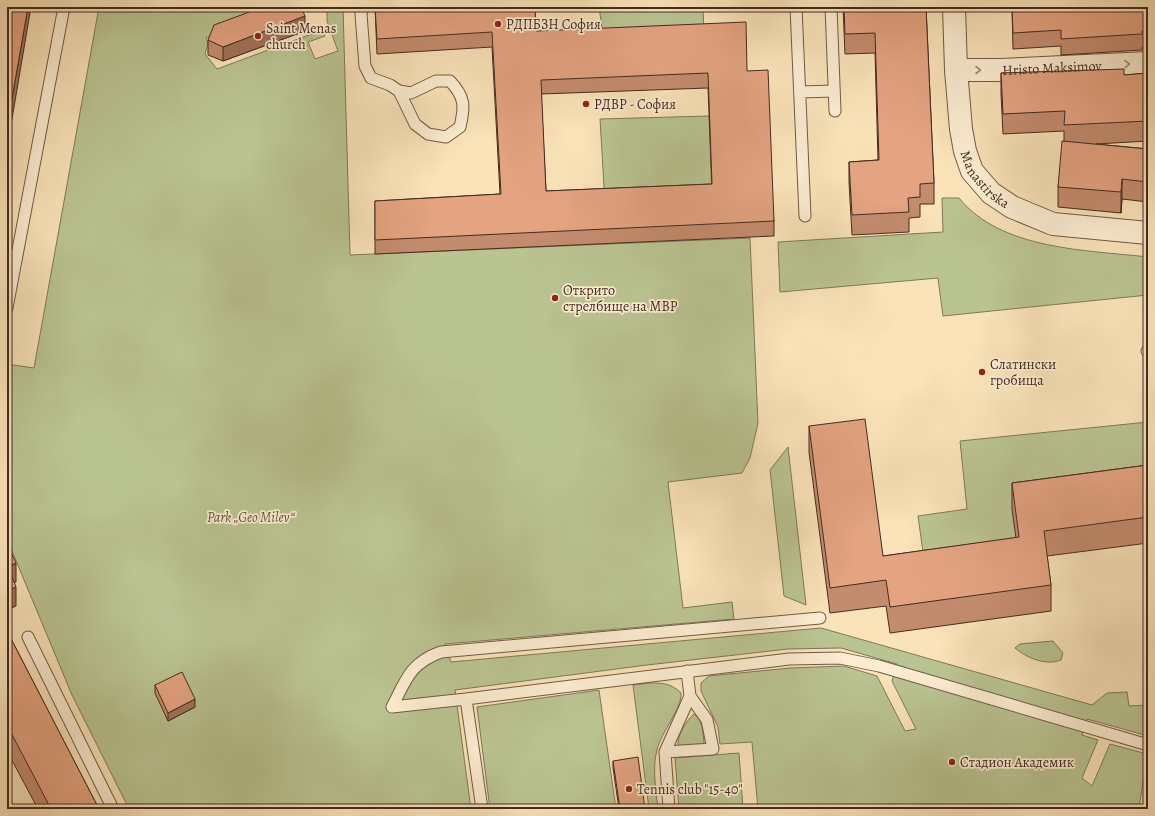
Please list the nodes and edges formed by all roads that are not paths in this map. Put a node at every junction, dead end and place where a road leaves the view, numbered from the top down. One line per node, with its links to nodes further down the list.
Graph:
1 (64, 7): 14 (lane)
2 (363, 7): 8 (lane)
3 (796, 7): 10 (lane)
4 (831, 7): 9 (lane)
5 (954, 7): 7 (street, Manastirska)
6 (1148, 63): 7 (street, Hristo Maksimov, one-way to 6)
7 (956, 70): 13 (street, Manastirska)
8 (399, 91): 8 (lane)
9 (834, 91): 10 (lane); 11 (lane)
10 (800, 92): 12 (lane)
11 (835, 111)
12 (805, 216)
13 (1148, 233)
14 (7, 308)
15 (820, 618): 19 (lane)
16 (28, 637): 22 (lane)
17 (687, 671): 18 (lane); 19 (lane); 20 (lane)
18 (690, 696): 21 (lane); 21 (lane)
19 (466, 699): 23 (lane)
20 (1148, 745)
21 (665, 752): 24 (lane)
22 (113, 809)
23 (482, 809)
24 (669, 809)

